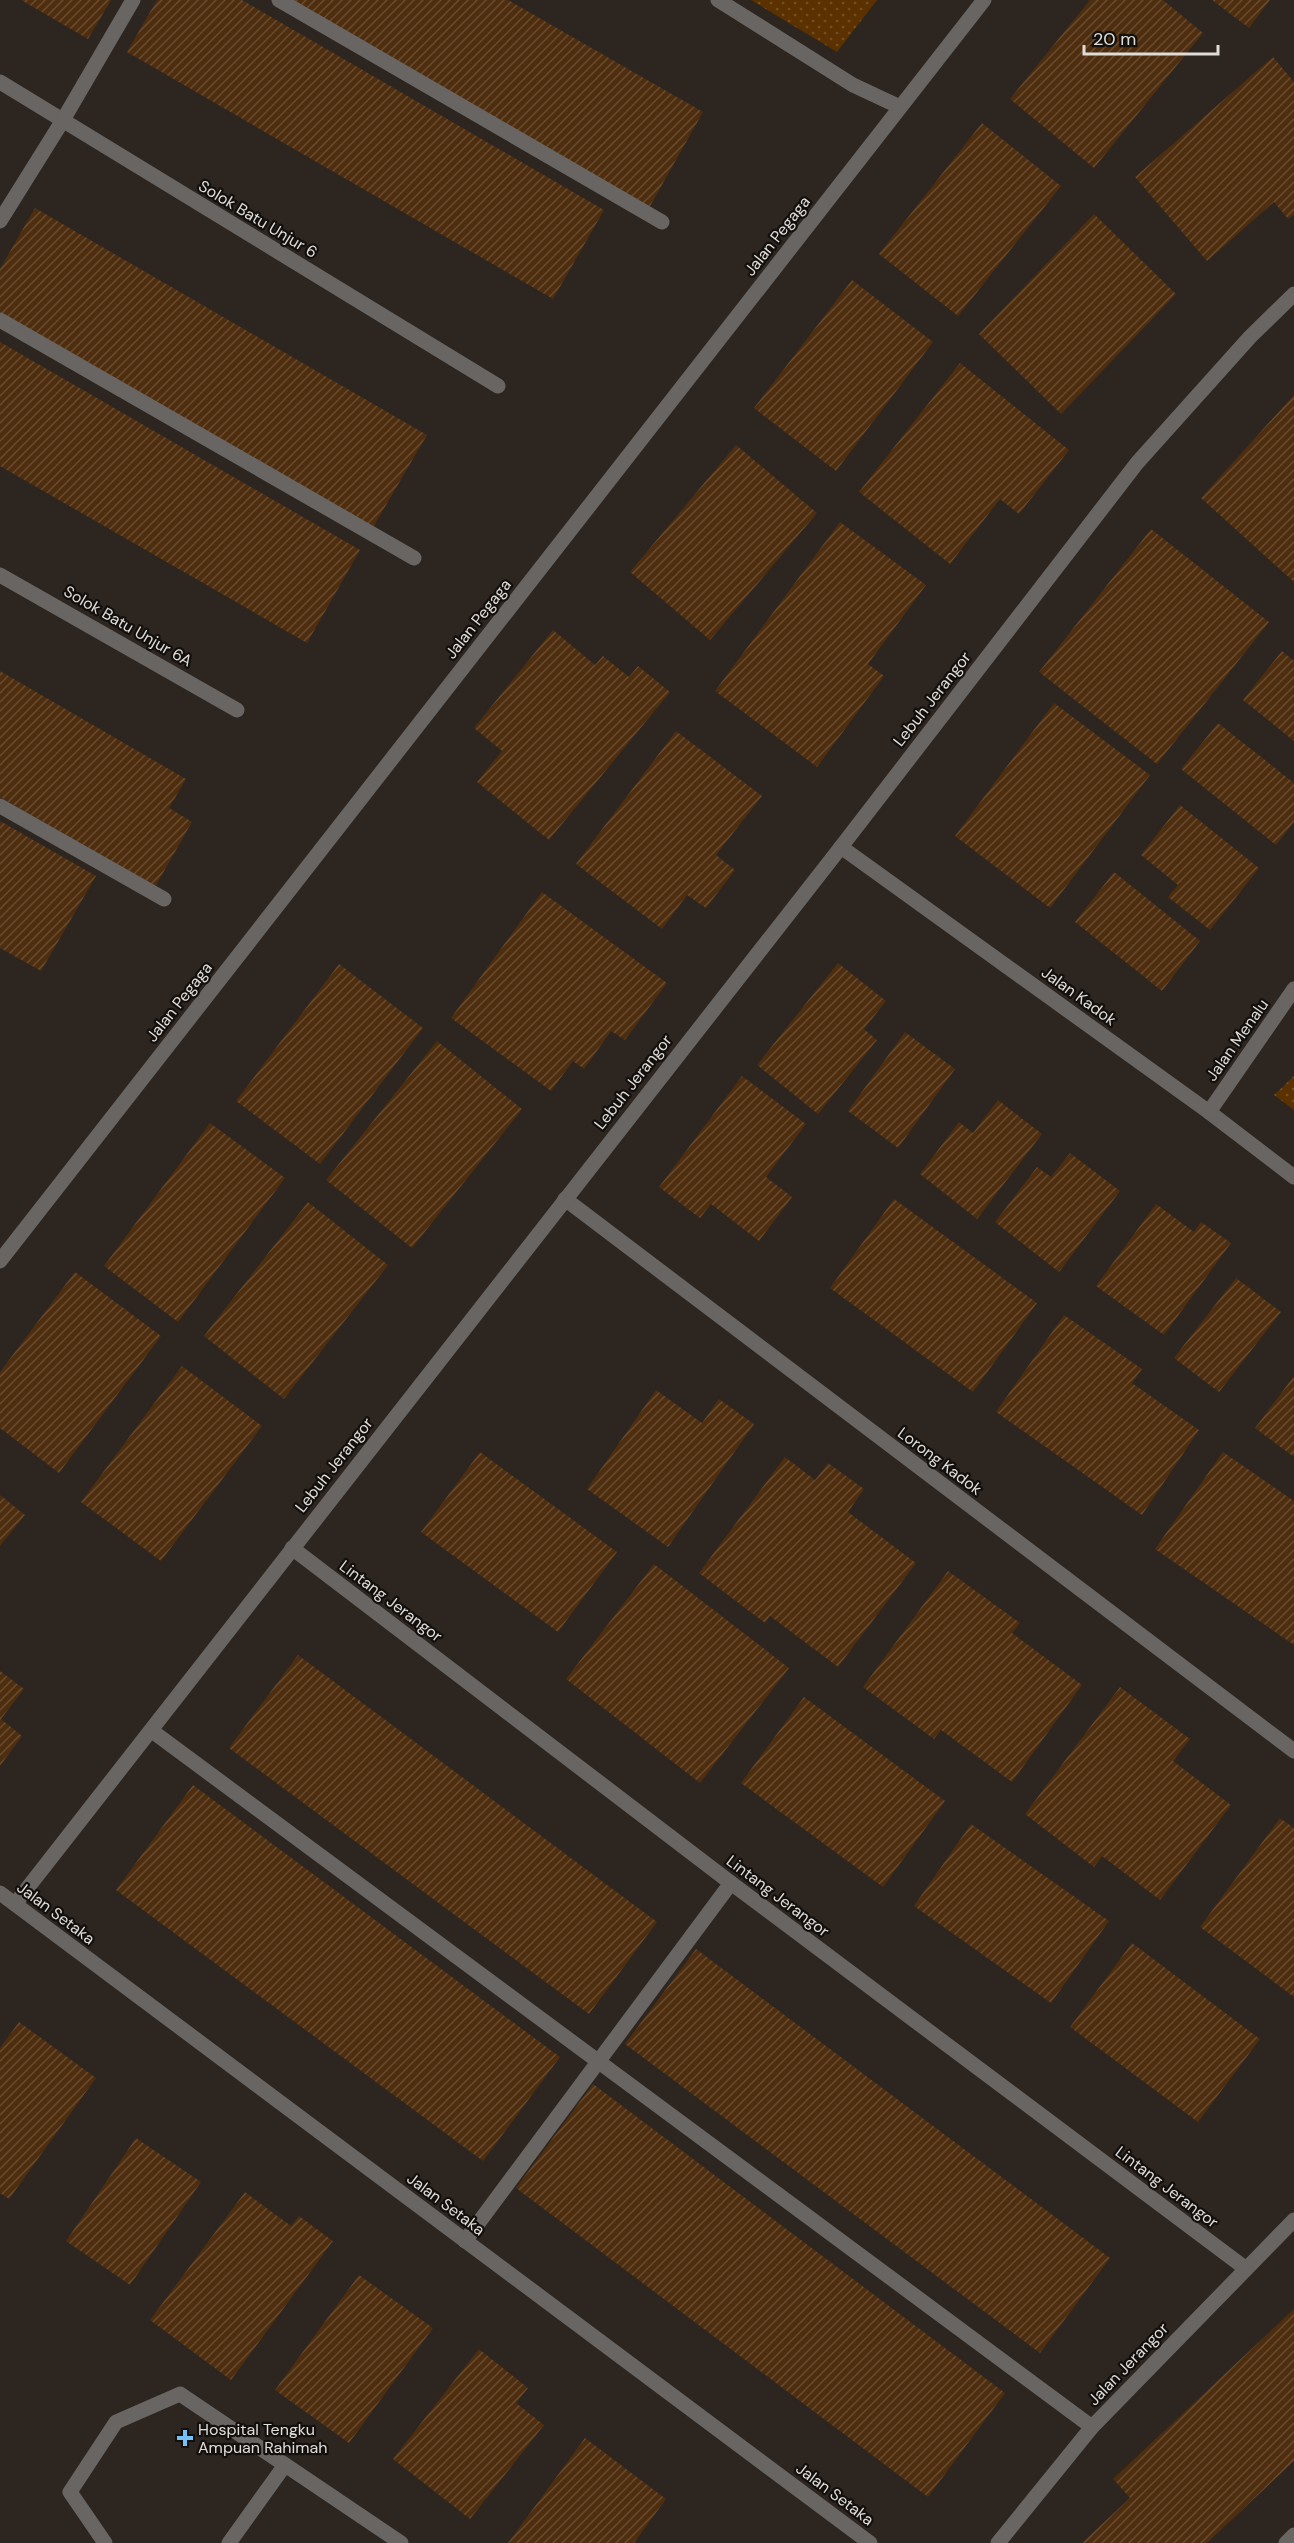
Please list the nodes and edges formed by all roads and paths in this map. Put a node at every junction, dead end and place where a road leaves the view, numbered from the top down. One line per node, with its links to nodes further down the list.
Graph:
1 (133, 0): 7 (street)
2 (279, 0): 9 (street)
3 (718, 0): 6 (street)
4 (984, 0): 6 (street, Jalan Pegaga)
5 (0, 82): 7 (street, Solok Batu Unjur 6)
6 (900, 107): 23 (street, Jalan Pegaga)
7 (63, 120): 8 (street); 12 (street, Solok Batu Unjur 6)
8 (0, 221)
9 (662, 222)
10 (1294, 294): 17 (street, Lebuh Jerangor)
11 (0, 320): 13 (street)
12 (498, 386)
13 (414, 558)
14 (0, 575): 15 (street, Solok Batu Unjur 6A)
15 (237, 710)
16 (0, 806): 18 (street)
17 (841, 847): 20 (street, Jalan Kadok); 22 (street, Lebuh Jerangor)
18 (165, 899)
19 (1294, 988): 20 (street, Jalan Menalu)
20 (1209, 1112): 21 (street, Jalan Kadok)
21 (1294, 1177)
22 (565, 1199): 24 (street, Lebuh Jerangor); 26 (street, Lorong Kadok)
23 (0, 1261)
24 (292, 1548): 25 (street, Lebuh Jerangor); 27 (street, Lintang Jerangor)
25 (152, 1731): 29 (street, Lebuh Jerangor); 30 (street)
26 (1294, 1751)
27 (731, 1884): 30 (street); 33 (street, Lintang Jerangor)
28 (0, 1893): 29 (street, Jalan Setaka)
29 (15, 1904): 32 (street, Jalan Setaka)
30 (599, 2062): 32 (street); 34 (street)
31 (1294, 2220): 33 (street, Jalan Jerangor)
32 (465, 2241): 40 (street, Jalan Setaka)
33 (1245, 2268): 34 (street, Jalan Jerangor)
34 (1092, 2427): 41 (street, Jalan Jerangor)
35 (285, 2465): 37 (street); 38 (street); 39 (street)
36 (1294, 2535): 42 (street)
37 (105, 2543)
38 (229, 2543)
39 (401, 2543)
40 (870, 2543)
41 (998, 2543)
42 (1286, 2543)

